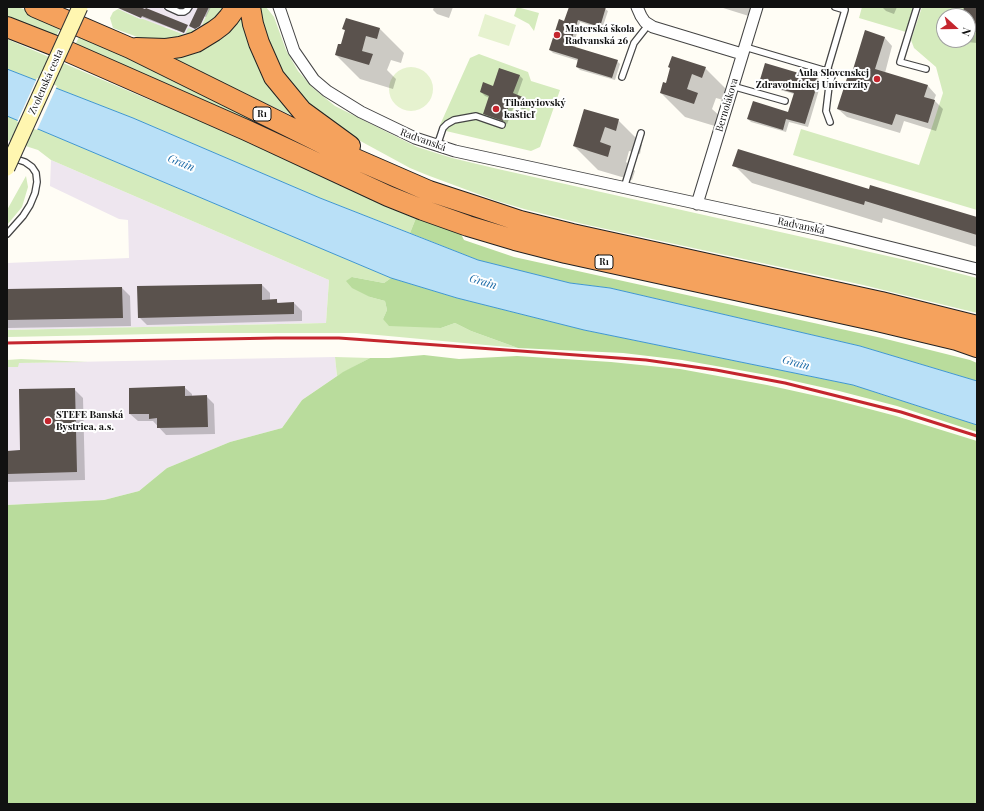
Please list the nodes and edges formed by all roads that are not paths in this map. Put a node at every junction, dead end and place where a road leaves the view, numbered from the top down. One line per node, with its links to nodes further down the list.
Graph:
1 (35, 7): 14 (highway, R1)
2 (80, 7): 26 (main road, Zvolenská cesta, bridge)
3 (168, 7): 4 (lane)
4 (189, 7)
5 (236, 7): 14 (highway)
6 (250, 7): 27 (highway)
7 (638, 7): 12 (street)
8 (757, 7): 15 (street, Bernolákova)
9 (835, 7): 17 (lane)
10 (917, 7): 16 (lane)
11 (278, 8): 24 (street, Radvanská)
12 (649, 24): 15 (street); 18 (lane)
13 (7, 27): 33 (highway, R1)
14 (130, 48): 27 (highway, R1)
15 (743, 50): 17 (lane); 19 (street, Bernolákova)
16 (926, 69)
17 (827, 71): 21 (lane)
18 (622, 77)
19 (732, 86): 20 (lane); 29 (street, Bernolákova)
20 (785, 101)
21 (830, 122)
22 (502, 125): 24 (lane)
23 (641, 133): 28 (lane)
24 (437, 146): 28 (street, Radvanská)
25 (7, 156): 30 (lane)
26 (7, 168)
27 (394, 176): 32 (highway, R1)
28 (624, 188): 29 (street, Radvanská)
29 (697, 204): 31 (street, Radvanská)
30 (7, 234)
31 (977, 269)
32 (977, 326)
33 (977, 347)

